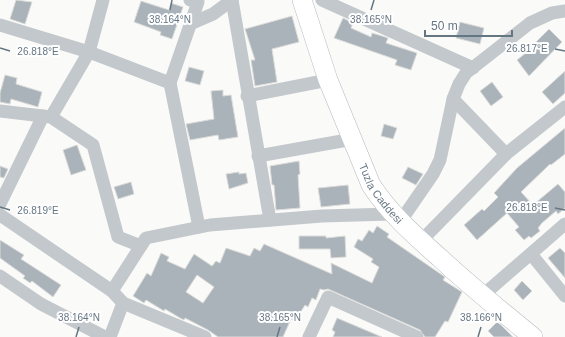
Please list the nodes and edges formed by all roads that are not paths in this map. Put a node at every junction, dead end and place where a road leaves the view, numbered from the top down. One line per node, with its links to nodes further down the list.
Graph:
1 (103, 0): 10 (street)
2 (190, 0): 8 (street)
3 (232, 0): 8 (street); 14 (street)
4 (302, 0): 12 (main road, Tuzla Caddesi)
5 (322, 0): 11 (street)
6 (564, 0): 7 (street)
7 (559, 12): 11 (street)
8 (190, 24): 13 (street)
9 (0, 26): 10 (street)
10 (89, 52): 13 (street); 18 (street)
11 (473, 68): 15 (street)
12 (328, 80): 14 (street); 19 (main road, Tuzla Caddesi)
13 (170, 83): 27 (street)
14 (247, 96): 21 (street)
15 (453, 99): 20 (street); 24 (street)
16 (565, 107): 20 (street)
17 (0, 111): 18 (street)
18 (47, 116): 22 (street); 29 (street)
19 (353, 139): 21 (street); 24 (main road, Tuzla Caddesi)
20 (506, 154): 28 (street)
21 (258, 156): 25 (street)
22 (0, 204)
23 (0, 215): 32 (street)
24 (396, 218): 25 (street); 28 (main road, Tuzla Caddesi)
25 (270, 220): 27 (street)
26 (565, 224): 30 (street)
27 (199, 227): 29 (street)
28 (421, 242): 33 (main road, Tuzla Caddesi)
29 (141, 246): 32 (street)
30 (531, 254): 33 (street); 34 (street)
31 (0, 276): 36 (street)
32 (112, 291): 35 (street)
33 (482, 296): 41 (main road, Tuzla Caddesi)
34 (565, 296)
35 (123, 303): 37 (street); 38 (street)
36 (105, 337)
37 (110, 337)
38 (205, 337)
39 (309, 337): 40 (street)
40 (417, 337)
41 (533, 337)

